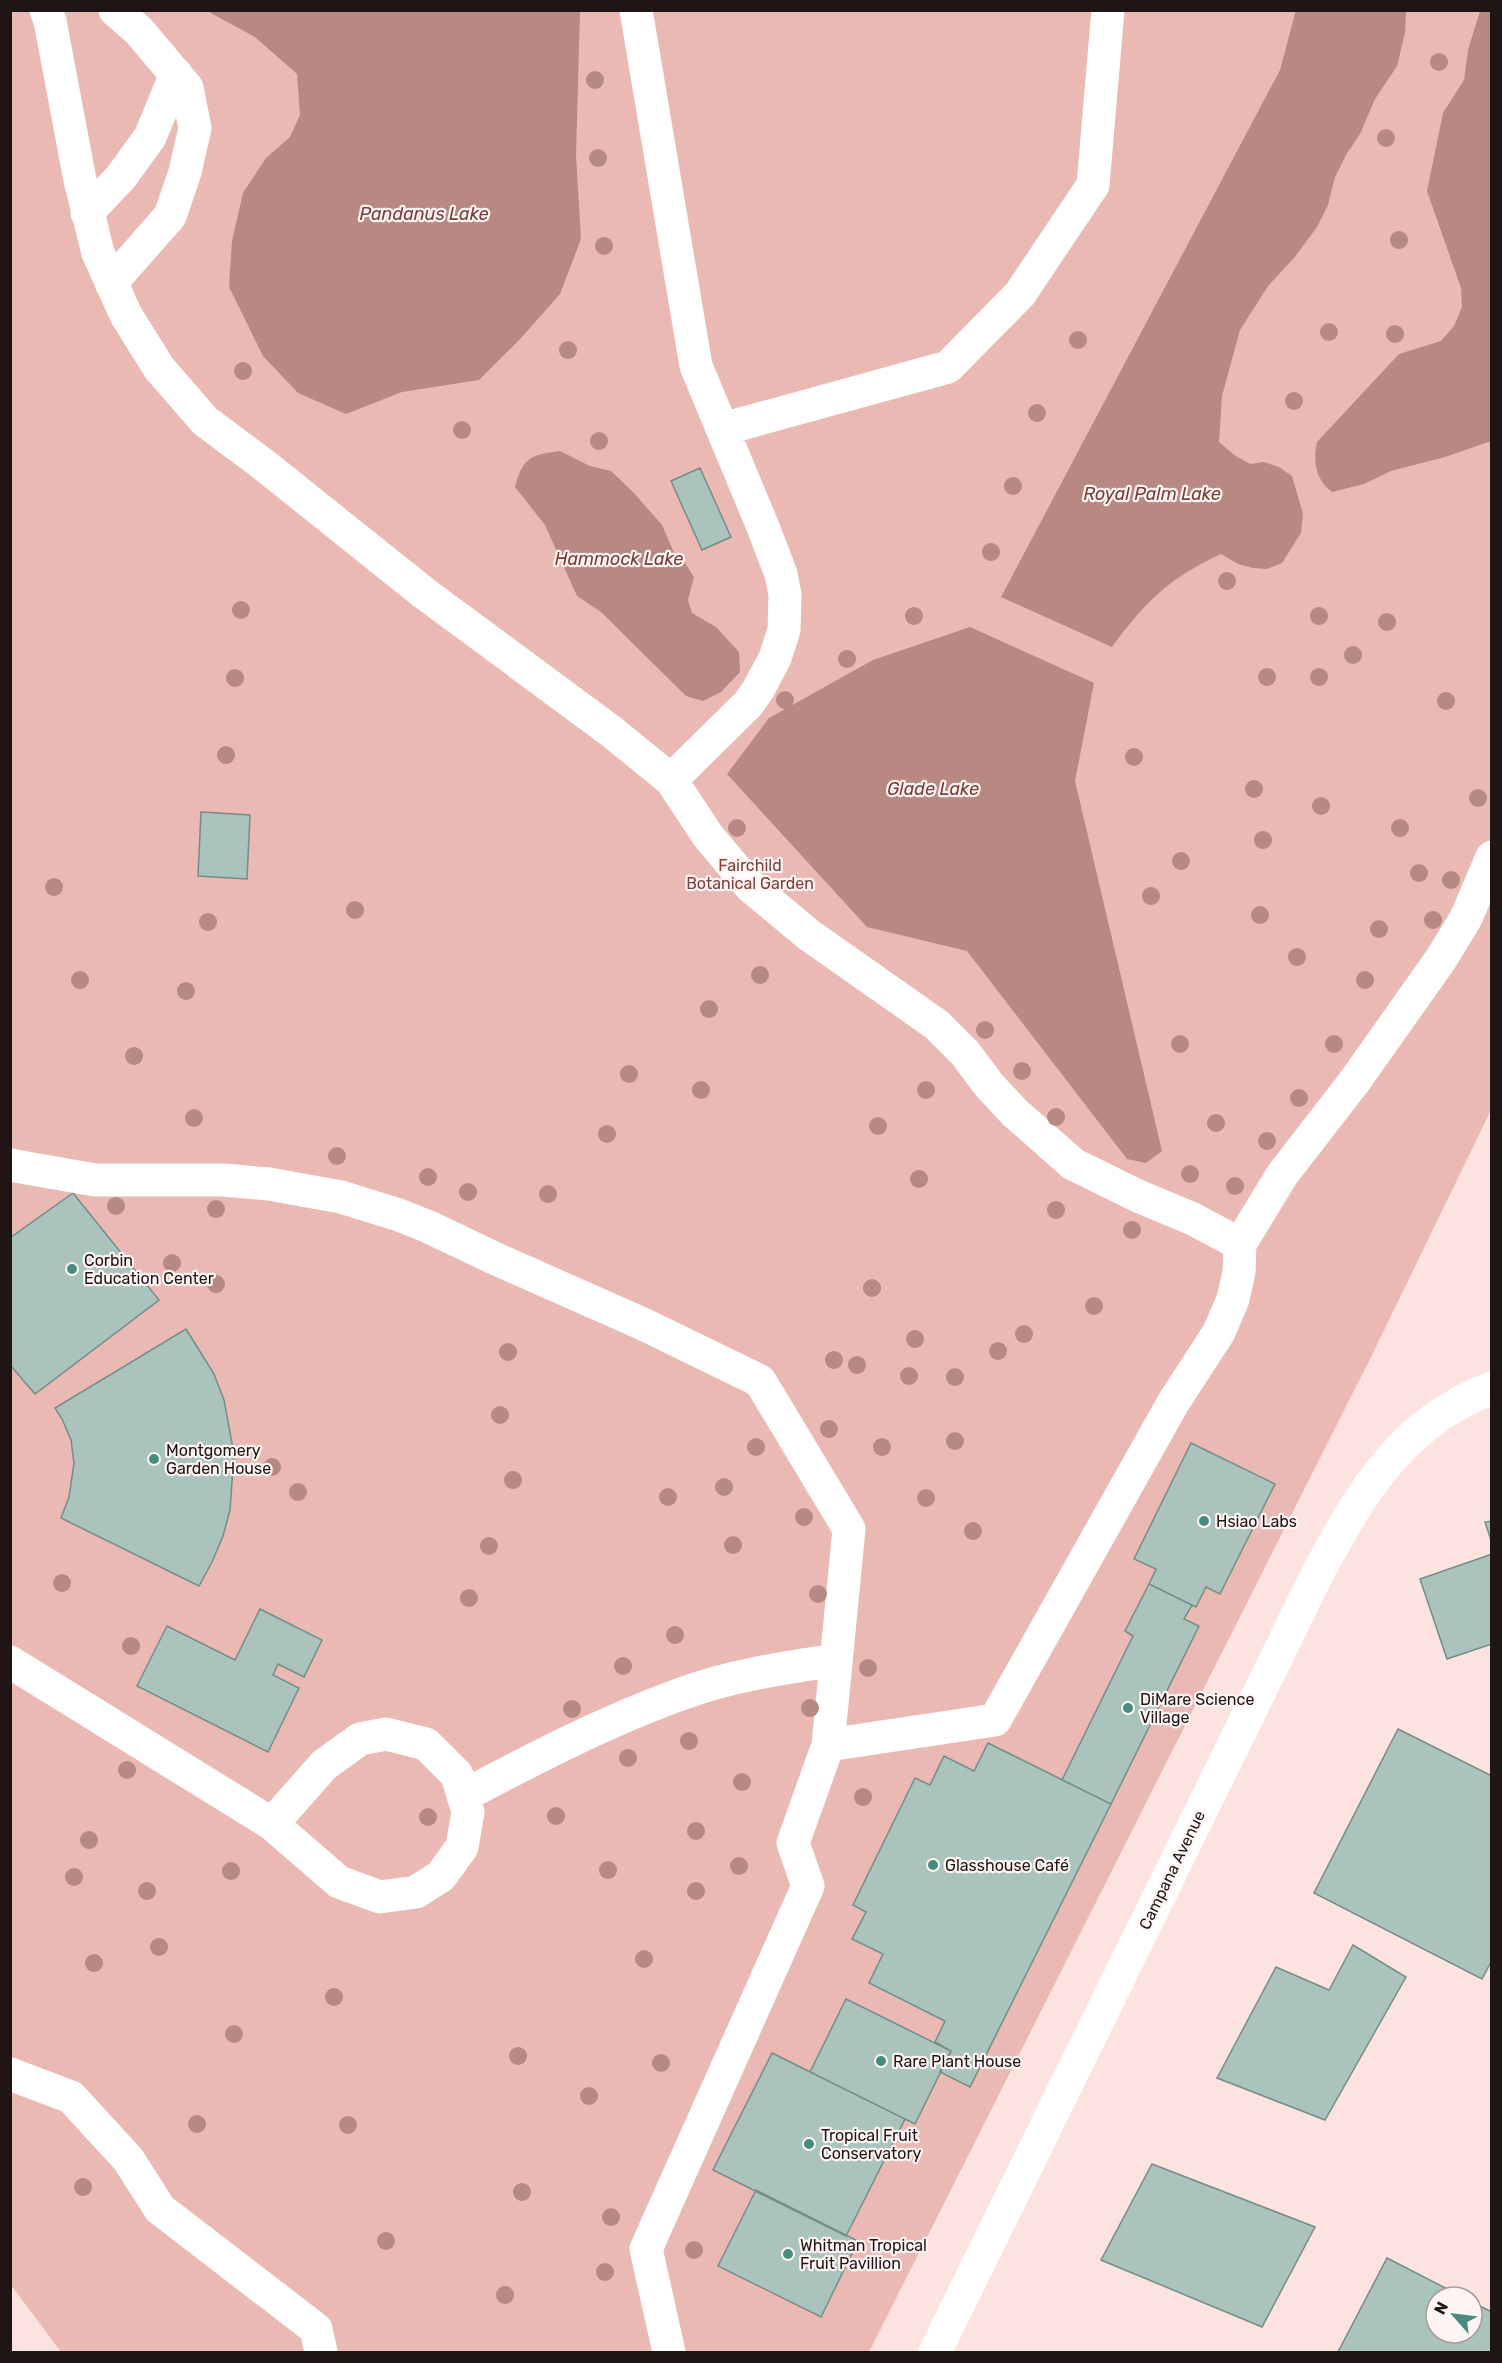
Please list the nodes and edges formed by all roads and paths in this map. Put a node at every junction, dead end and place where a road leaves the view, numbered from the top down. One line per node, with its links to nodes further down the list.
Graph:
1 (46, 10): 6 (street)
2 (115, 10): 5 (street)
3 (636, 10): 8 (street)
4 (1108, 10): 8 (street)
5 (176, 74): 6 (street); 7 (street)
6 (87, 213): 7 (street)
7 (111, 283): 9 (street)
8 (723, 429): 9 (street)
9 (671, 780): 12 (street)
10 (1491, 857): 12 (street)
11 (10, 1165): 14 (street)
12 (1240, 1244): 16 (street)
13 (1491, 1388): 22 (street, Campana Avenue)
14 (836, 1660): 16 (street); 17 (street)
15 (12, 1667): 18 (street)
16 (828, 1745): 21 (street)
17 (464, 1796): 18 (street); 18 (street)
18 (272, 1824)
19 (10, 2074): 20 (street)
20 (321, 2352)
21 (669, 2352)
22 (935, 2352)

